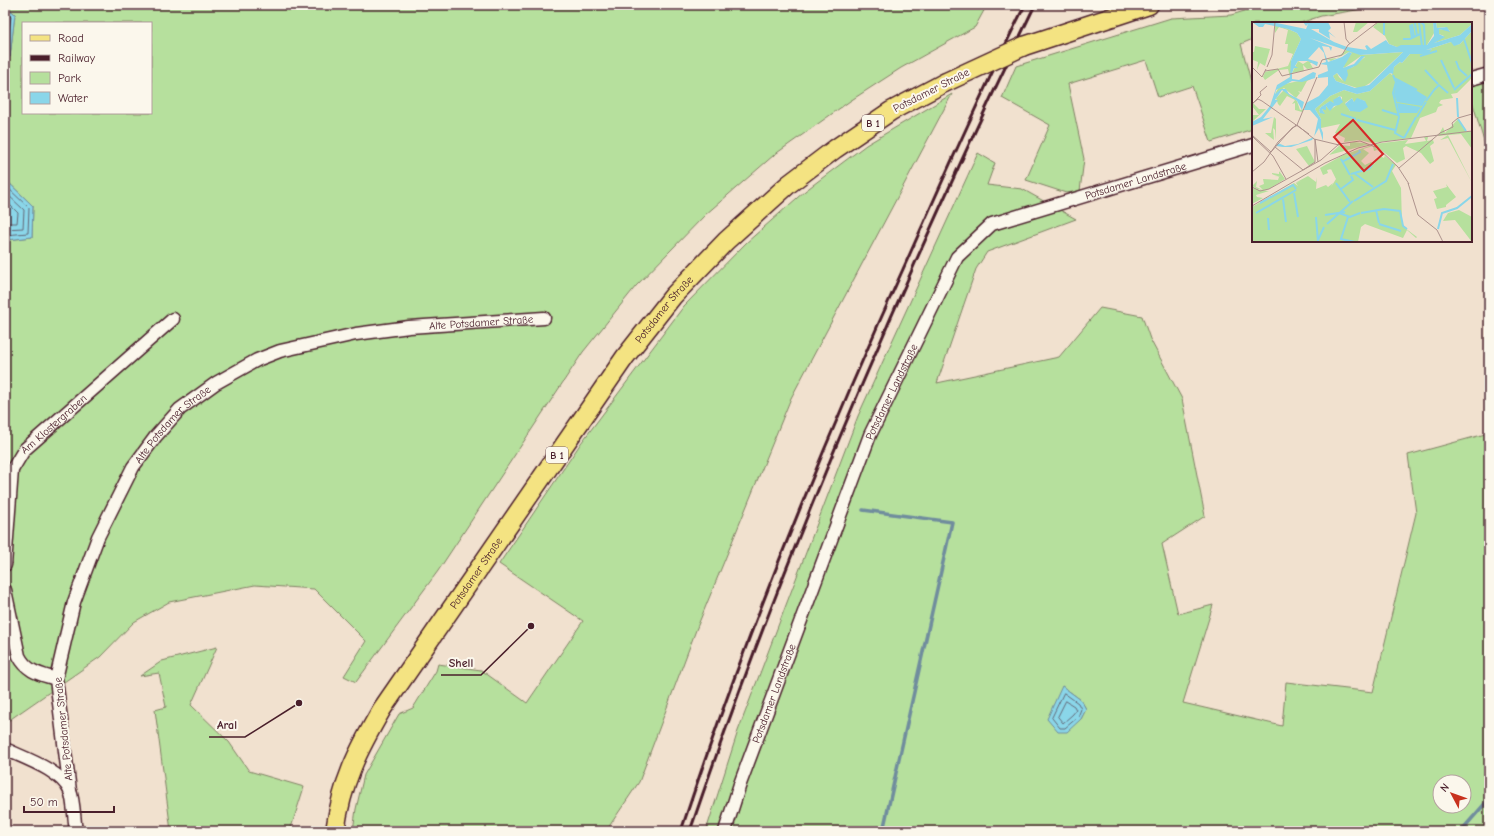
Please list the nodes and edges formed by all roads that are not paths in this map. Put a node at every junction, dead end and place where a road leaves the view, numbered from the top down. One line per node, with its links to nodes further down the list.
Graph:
1 (1149, 5): 12 (main road, Potsdamer Straße / B 1, bridge)
2 (1489, 74): 3 (street)
3 (1472, 79)
4 (1252, 145): 16 (street, Potsdamer Landstraße)
5 (544, 318): 9 (street, Alte Potsdamer Straße)
6 (173, 319): 7 (street, Am Klostergraben)
7 (5, 565)
8 (5, 590): 9 (street)
9 (56, 679): 11 (street, Alte Potsdamer Straße)
10 (5, 749): 11 (street, Alte Potsdamer Straße)
11 (70, 791): 13 (street, Alte Potsdamer Straße)
12 (342, 792): 14 (main road, Potsdamer Straße / B 1); 15 (main road, Potsdamer Straße / B 1)
13 (76, 831)
14 (325, 831)
15 (335, 831)
16 (724, 831)

